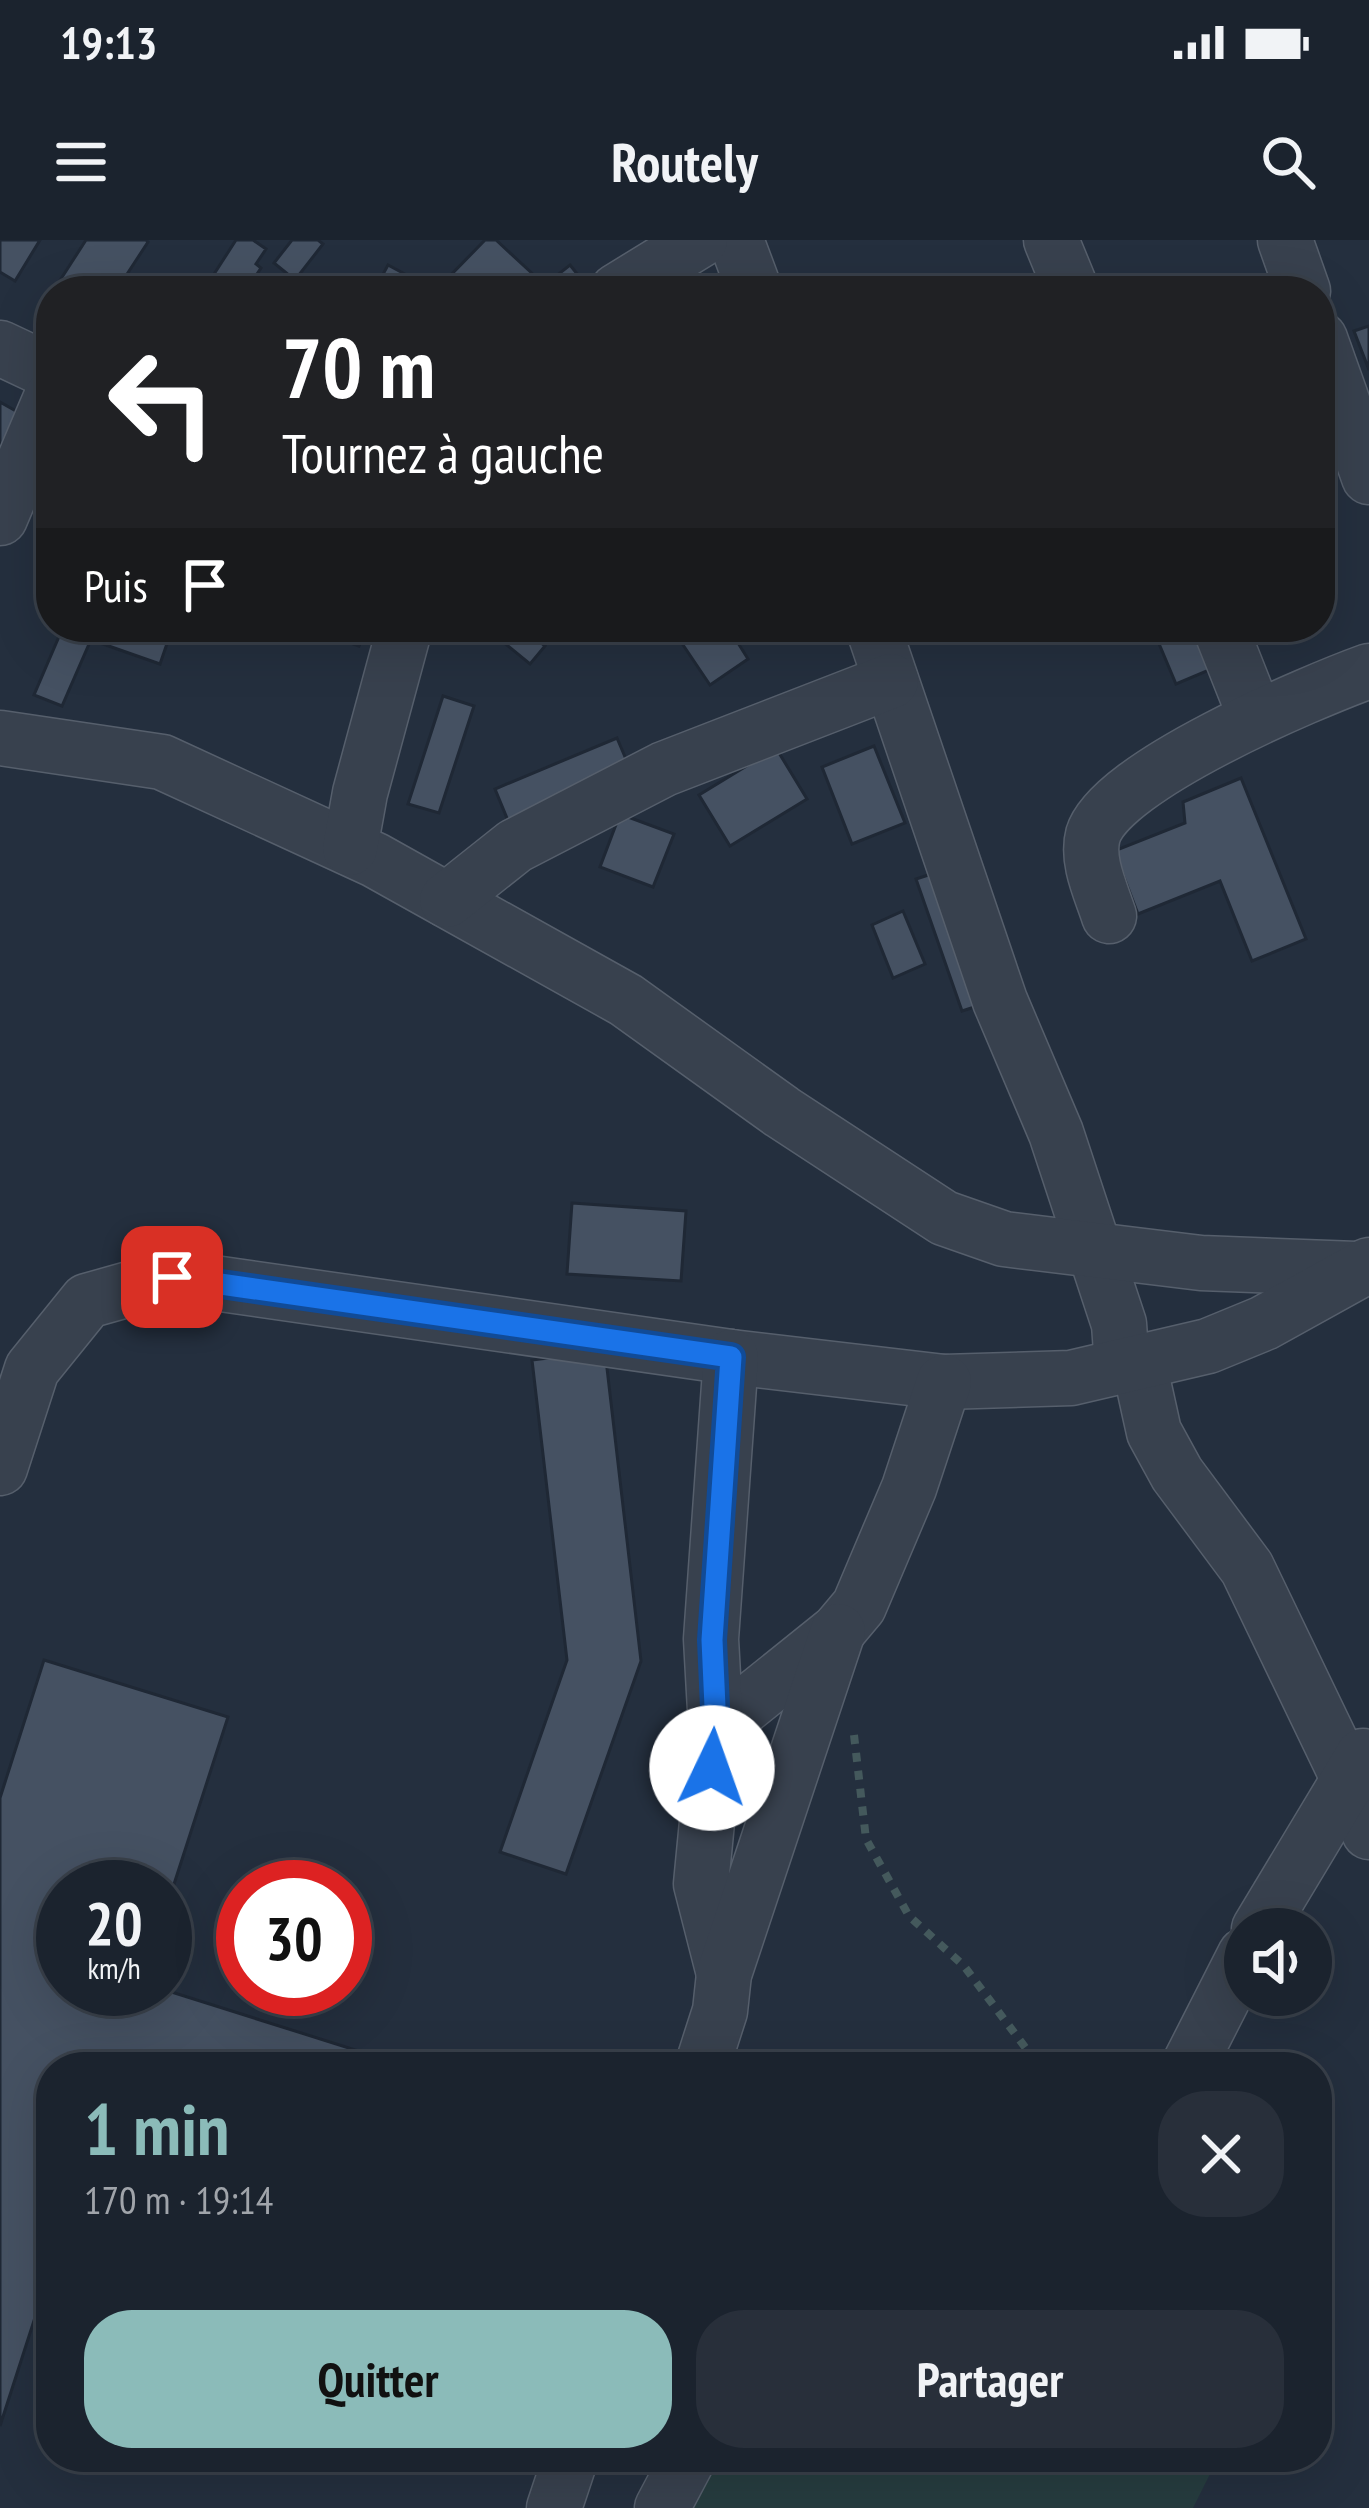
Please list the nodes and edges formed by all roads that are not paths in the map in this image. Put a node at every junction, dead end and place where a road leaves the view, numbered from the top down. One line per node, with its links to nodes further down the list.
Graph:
1 (700, 240): 4 (street)
2 (736, 240): 5 (street)
3 (1051, 240): 6 (street)
4 (641, 276)
5 (749, 276)
6 (1066, 276)
7 (0, 348): 8 (street)
8 (36, 365)
9 (1335, 382): 11 (street)
10 (36, 433): 12 (street)
11 (1369, 477)
12 (0, 518)
13 (401, 642): 20 (street)
14 (878, 642): 17 (street)
15 (1226, 642): 18 (street)
16 (1369, 671): 18 (street)
17 (891, 682): 21 (street); 23 (street)
18 (1256, 718): 22 (street)
19 (0, 738): 20 (street)
20 (350, 848): 21 (street)
21 (447, 900): 23 (street)
22 (1109, 916)
23 (1094, 1248): 24 (street); 26 (street)
24 (1364, 1267): 26 (street)
25 (731, 1357): 27 (street); 28 (street); 30 (street)
26 (1130, 1365): 27 (street); 31 (street)
27 (944, 1382): 29 (street)
28 (0, 1468)
29 (838, 1631): 30 (street); 34 (street)
30 (716, 1729): 34 (street)
31 (1359, 1763): 32 (street); 33 (street)
32 (1369, 1832)
33 (1272, 1908)
34 (722, 1993): 36 (street); 37 (street)
35 (1224, 1996): 38 (street)
36 (705, 2052)
37 (732, 2052)
38 (1196, 2052)
39 (566, 2472): 41 (street)
40 (680, 2472): 42 (street)
41 (554, 2508)
42 (662, 2508)

